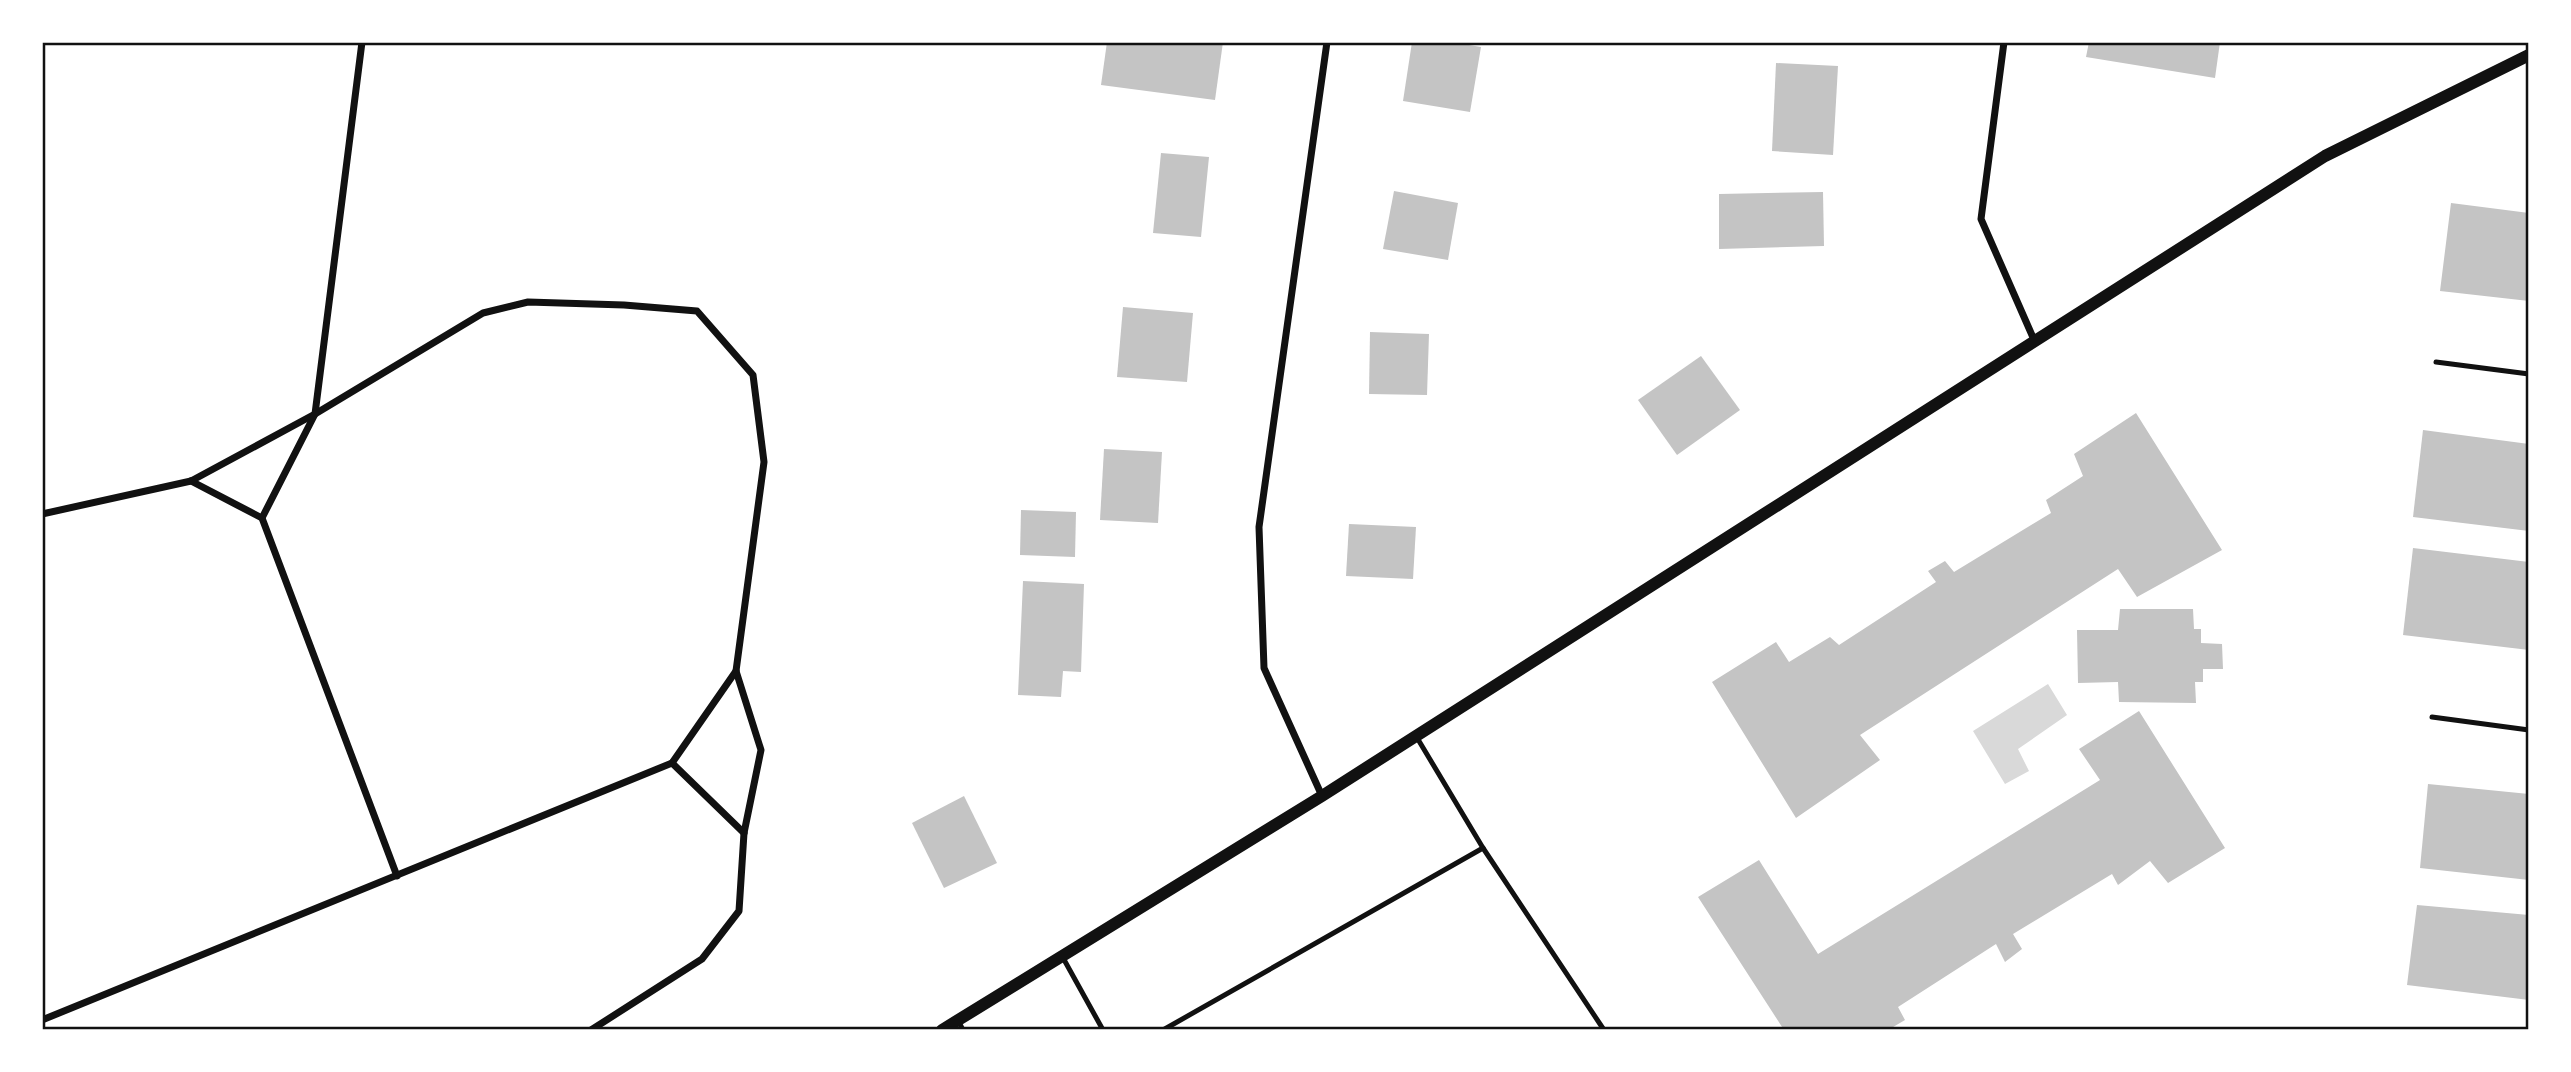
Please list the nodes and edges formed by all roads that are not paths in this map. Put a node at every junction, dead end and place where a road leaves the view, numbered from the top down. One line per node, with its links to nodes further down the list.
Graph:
1 (362, 42): 8 (street)
2 (1327, 42): 17 (street)
3 (2004, 42): 5 (street)
4 (2529, 55): 5 (street)
5 (2035, 342): 15 (street)
6 (2436, 362): 7 (lane)
7 (2529, 374)
8 (315, 414): 9 (street); 11 (street); 12 (street)
9 (191, 481): 10 (street); 11 (street)
10 (42, 514)
11 (262, 518): 20 (street)
12 (736, 671): 16 (street); 18 (street)
13 (2432, 717): 14 (lane)
14 (2529, 730)
15 (1416, 736): 17 (street); 19 (lane)
16 (672, 763): 18 (street); 20 (street)
17 (1322, 796): 21 (street)
18 (744, 833): 24 (street)
19 (1483, 848): 27 (lane); 28 (lane)
20 (397, 876): 22 (street)
21 (1062, 956): 23 (street); 26 (lane)
22 (42, 1020)
23 (960, 1025): 25 (street)
24 (590, 1030)
25 (942, 1030)
26 (1103, 1030)
27 (1163, 1030)
28 (1604, 1030)

